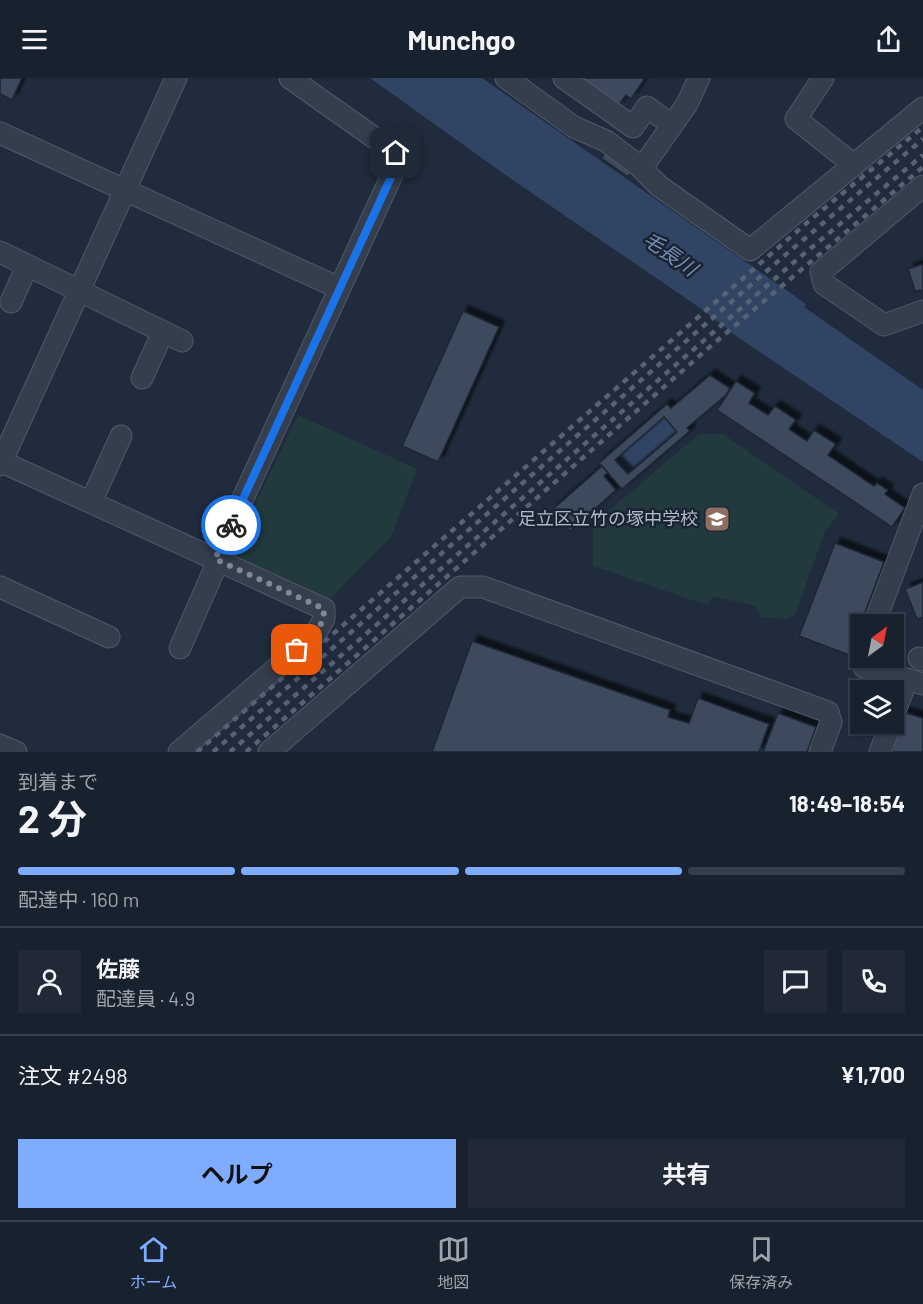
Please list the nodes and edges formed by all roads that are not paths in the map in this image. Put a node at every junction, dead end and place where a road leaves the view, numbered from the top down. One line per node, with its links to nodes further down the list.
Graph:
1 (176, 78): 13 (street)
2 (290, 78): 16 (street)
3 (506, 78): 11 (street)
4 (564, 78): 8 (street)
5 (699, 78): 8 (street)
6 (823, 78): 10 (street)
7 (923, 108): 10 (street)
8 (672, 125): 11 (street)
9 (0, 134): 13 (street)
10 (854, 165): 11 (street)
11 (642, 168)
12 (923, 186): 19 (street)
13 (124, 190): 16 (street); 17 (street)
14 (0, 252): 15 (street)
15 (27, 266): 17 (street); 18 (street)
16 (339, 288): 29 (street)
17 (77, 292): 20 (street); 24 (street)
18 (11, 302)
19 (923, 311)
20 (163, 332): 21 (street); 22 (street)
21 (182, 340)
22 (142, 378)
23 (121, 436): 26 (street)
24 (1, 462): 26 (street)
25 (923, 494): 28 (street)
26 (91, 502): 29 (street)
27 (923, 542): 28 (street)
28 (899, 552): 31 (street)
29 (216, 560): 33 (street); 40 (street)
30 (0, 587): 32 (street)
31 (877, 614)
32 (109, 637)
33 (180, 648)
34 (867, 668): 35 (street)
35 (915, 682): 36 (street)
36 (904, 699)
37 (887, 734): 43 (street)
38 (0, 745): 39 (street)
39 (16, 752)
40 (179, 752)
41 (270, 752): 42 (street)
42 (820, 752)
43 (880, 752)

